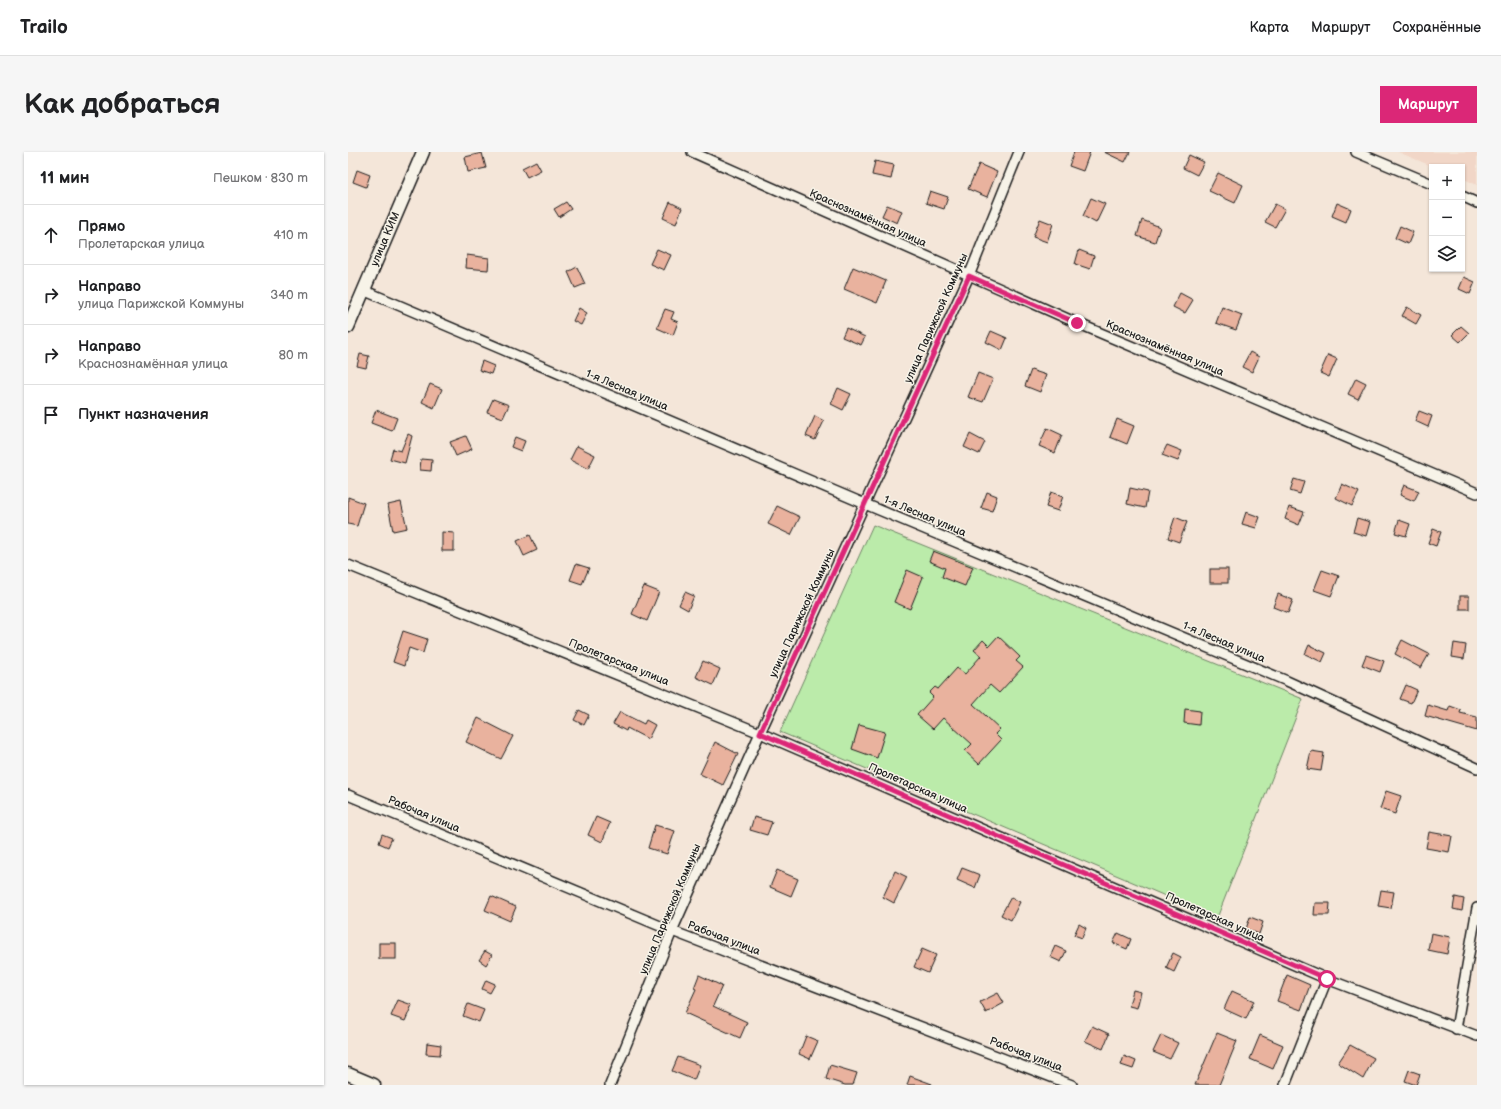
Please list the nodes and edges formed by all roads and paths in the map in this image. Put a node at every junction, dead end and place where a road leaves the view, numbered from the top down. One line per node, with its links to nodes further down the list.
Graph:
1 (423, 152): 9 (main road, улица КИМ)
2 (692, 152): 8 (street, Краснознамённая улица)
3 (1019, 152): 8 (street, улица Парижской Коммуны)
4 (1356, 152): 5 (street)
5 (1429, 183)
6 (1465, 197): 7 (street)
7 (1477, 202)
8 (969, 276): 11 (street, Краснознамённая улица); 12 (street, улица Парижской Коммуны)
9 (363, 290): 10 (main road, улица КИМ); 12 (street, 1-я Лесная улица)
10 (348, 326)
11 (1477, 493)
12 (865, 504): 14 (street, улица Парижской Коммуны); 15 (street, 1-я Лесная улица)
13 (348, 565): 14 (street, Пролетарская улица)
14 (760, 733): 18 (street, улица Парижской Коммуны); 19 (street, Пролетарская улица)
15 (1477, 768)
16 (348, 795): 18 (street, Рабочая улица)
17 (1477, 908): 20 (street)
18 (672, 931): 24 (street, улица Парижской Коммуны); 25 (street, Рабочая улица)
19 (1327, 979): 20 (street, Пролетарская улица); 26 (street)
20 (1456, 1029): 21 (street, Пролетарская улица)
21 (1477, 1036)
22 (348, 1074): 23 (main road)
23 (374, 1085)
24 (610, 1085)
25 (1072, 1085)
26 (1285, 1085)

